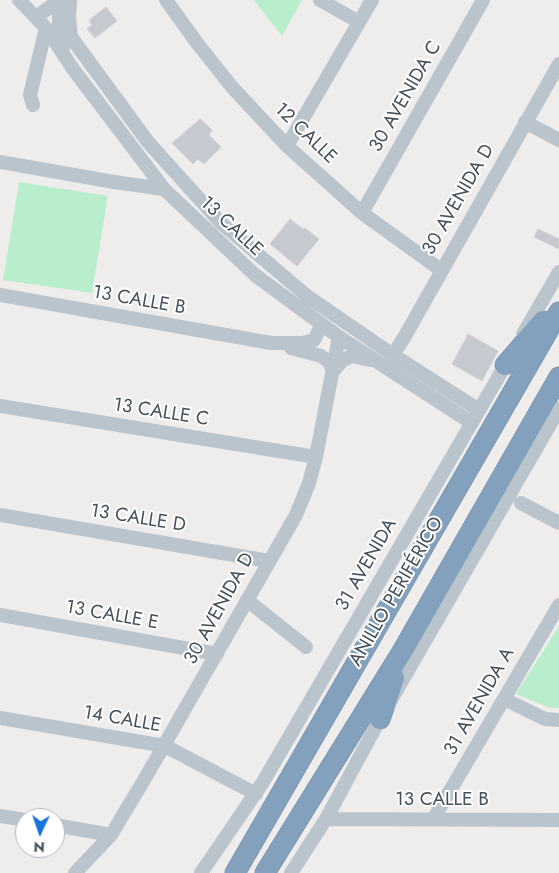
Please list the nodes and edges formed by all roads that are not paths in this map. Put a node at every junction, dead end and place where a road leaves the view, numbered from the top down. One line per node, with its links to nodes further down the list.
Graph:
1 (19, 0): 8 (street, 13 CALLE)
2 (61, 0): 8 (street); 11 (street)
3 (70, 0): 28 (street, 13 CALLE)
4 (166, 0): 16 (street, 12 CALLE)
5 (320, 0): 9 (street)
6 (372, 0): 9 (street)
7 (483, 0): 19 (street, 30 AVENIDA C)
8 (36, 17): 10 (street, 13 CALLE)
9 (358, 22): 16 (street)
10 (46, 28): 11 (street, 13 CALLE); 13 (street)
11 (65, 56): 18 (street, 13 CALLE)
12 (559, 64): 14 (street, 30 AVENIDA D)
13 (33, 105)
14 (525, 122): 15 (street); 20 (street, 30 AVENIDA D)
15 (559, 140)
16 (287, 146): 19 (street, 12 CALLE)
17 (0, 162): 18 (street)
18 (164, 189): 25 (street, 13 CALLE)
19 (362, 213): 20 (street, 12 CALLE)
20 (441, 270): 28 (street, 30 AVENIDA D)
21 (559, 272): 30 (street, 31 AVENIDA)
22 (0, 296): 27 (street, 13 CALLE B)
23 (559, 302): 30 (highway)
24 (559, 312): 63 (highway, ANILLO PERIFÉRICO)
25 (322, 324): 26 (street, 13 CALLE); 27 (street, 13 CALLE B)
26 (339, 337): 29 (street, 13 CALLE); 31 (street, 30 AVENIDA D)
27 (271, 343): 31 (street, 13 CALLE B)
28 (393, 355): 35 (street, 13 CALLE)
29 (376, 361): 31 (street); 36 (street, 13 CALLE)
30 (505, 365): 35 (street, 31 AVENIDA)
31 (332, 371): 37 (street, 30 AVENIDA D)
32 (559, 377): 46 (highway, ANILLO PERIFÉRICO)
33 (0, 406): 37 (street, 13 CALLE C)
34 (559, 409): 50 (street)
35 (479, 410): 36 (street, 31 AVENIDA)
36 (472, 423): 53 (street, 31 AVENIDA)
37 (316, 458): 41 (street, 30 AVENIDA D)
38 (521, 503): 40 (street)
39 (0, 515): 41 (street, 13 CALLE D)
40 (559, 523)
41 (269, 561): 42 (street, 30 AVENIDA D)
42 (247, 600): 45 (street); 47 (street, 30 AVENIDA D)
43 (557, 612): 48 (street, 31 AVENIDA A)
44 (0, 616): 47 (street, 13 CALLE E)
45 (306, 647)
46 (403, 650): 50 (highway); 64 (highway, ANILLO PERIFÉRICO)
47 (217, 654): 52 (street, 30 AVENIDA D)
48 (504, 699): 51 (street); 56 (street, 31 AVENIDA A)
49 (0, 718): 52 (street, 14 CALLE)
50 (380, 719): 57 (street)
51 (559, 720)
52 (165, 746): 53 (street, 14 CALLE); 60 (street, 30 AVENIDA D)
53 (256, 794): 62 (street, 31 AVENIDA)
54 (0, 816): 55 (street)
55 (15, 818)
56 (434, 818): 57 (street, 13 CALLE B); 58 (street, 13 CALLE B)
57 (326, 819): 65 (street)
58 (559, 820)
59 (65, 828): 60 (street)
60 (111, 835): 61 (street, 30 AVENIDA D)
61 (75, 873)
62 (201, 873)
63 (235, 873)
64 (265, 873)
65 (291, 873)

